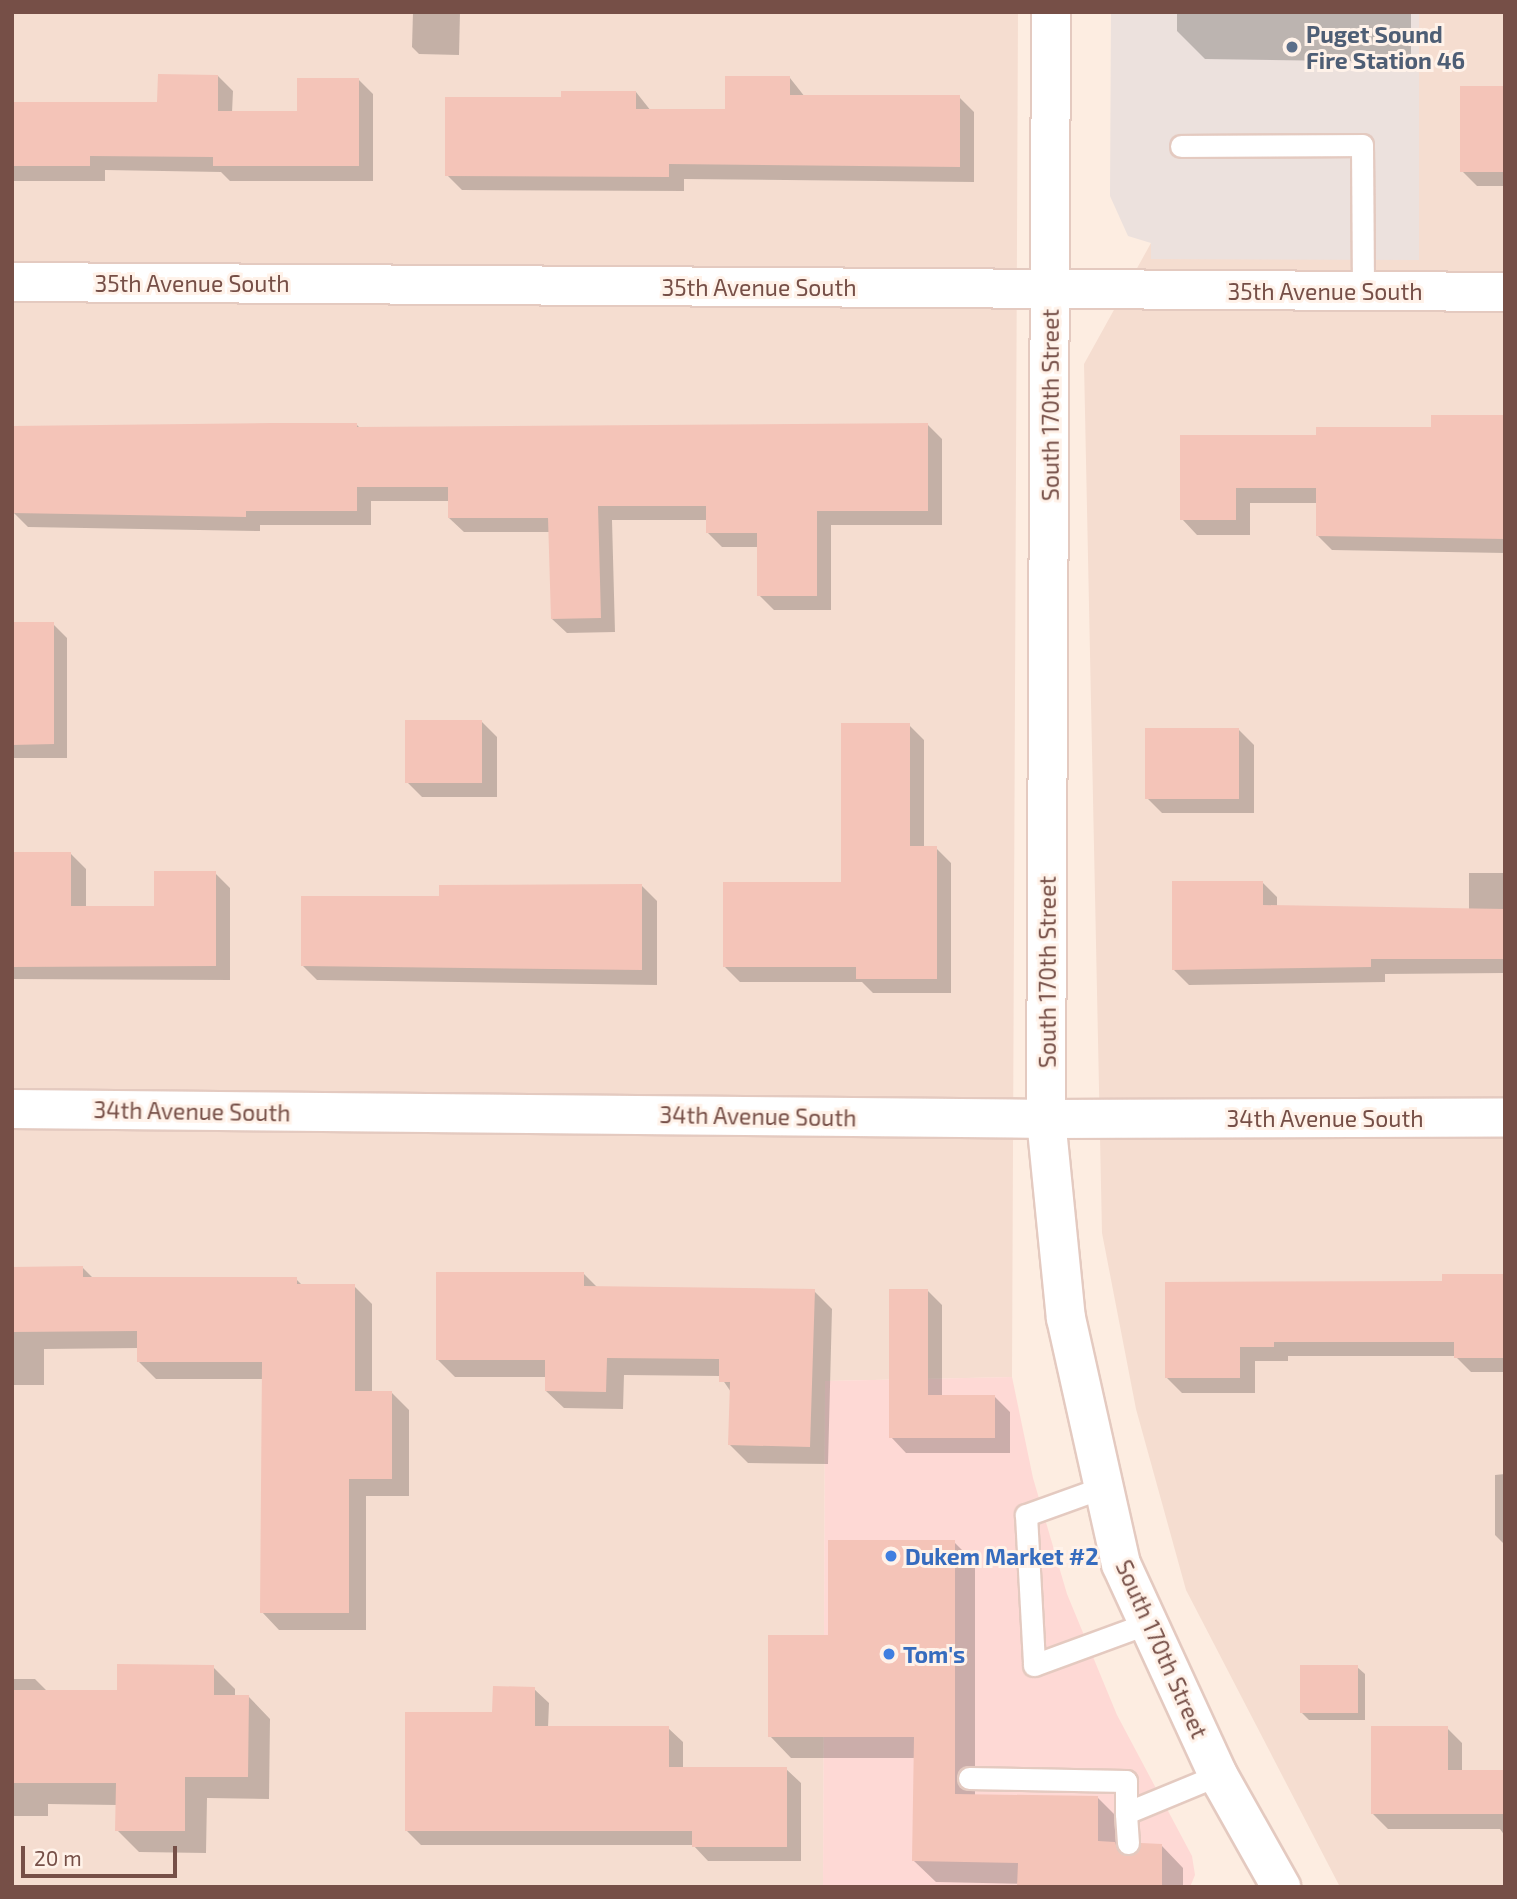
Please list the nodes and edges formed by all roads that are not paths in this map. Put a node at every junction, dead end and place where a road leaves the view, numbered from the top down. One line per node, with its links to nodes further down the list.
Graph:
1 (1051, 12): 4 (street, South 170th Street)
2 (1181, 146): 5 (lane)
3 (12, 282): 4 (street, 35th Avenue South)
4 (1051, 289): 5 (street, 35th Avenue South); 9 (street, South 170th Street)
5 (1363, 291): 6 (street, 35th Avenue South)
6 (1505, 292)
7 (12, 1109): 9 (street, 34th Avenue South)
8 (1505, 1117): 9 (street, 34th Avenue South)
9 (1046, 1119): 10 (street, South 170th Street)
10 (1104, 1487): 11 (street, South 170th Street); 11 (lane)
11 (1149, 1623): 12 (street, South 170th Street)
12 (1218, 1774): 14 (lane); 16 (street, South 170th Street)
13 (970, 1778): 14 (lane)
14 (1126, 1813): 15 (lane)
15 (1128, 1843)
16 (1281, 1887)

